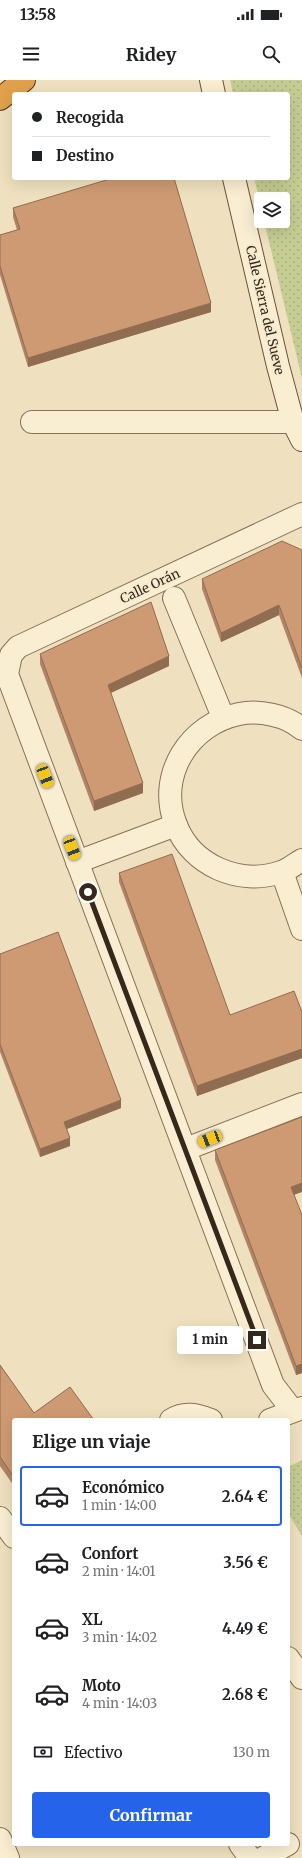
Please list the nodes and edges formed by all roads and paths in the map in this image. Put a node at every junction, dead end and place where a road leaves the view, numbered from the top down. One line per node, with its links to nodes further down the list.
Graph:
1 (7, 80): 4 (highway)
2 (24, 80): 6 (highway)
3 (211, 80): 5 (street)
4 (0, 82)
5 (214, 92)
6 (0, 99)
7 (234, 180): 9 (street, Calle Sierra del Sueve)
8 (32, 422): 9 (street)
9 (297, 431)
10 (302, 514): 16 (street, Calle Orán)
11 (174, 598): 12 (street)
12 (223, 717): 13 (street); 14 (street)
13 (302, 729)
14 (176, 824): 16 (street); 17 (street)
15 (302, 860): 17 (street)
16 (77, 862): 20 (street)
17 (282, 872): 18 (street)
18 (302, 929)
19 (302, 1104): 20 (street)
20 (186, 1149): 21 (street)
21 (297, 1409): 24 (street)
22 (174, 1418): 23 (street)
23 (205, 1418)
24 (275, 1418)
25 (290, 1661): 26 (street)
26 (302, 1678)
27 (302, 1834): 29 (street)
28 (0, 1839): 32 (street)
29 (290, 1843)
30 (241, 1846): 33 (street)
31 (284, 1846): 34 (street)
32 (8, 1858)
33 (250, 1858)
34 (263, 1858)

